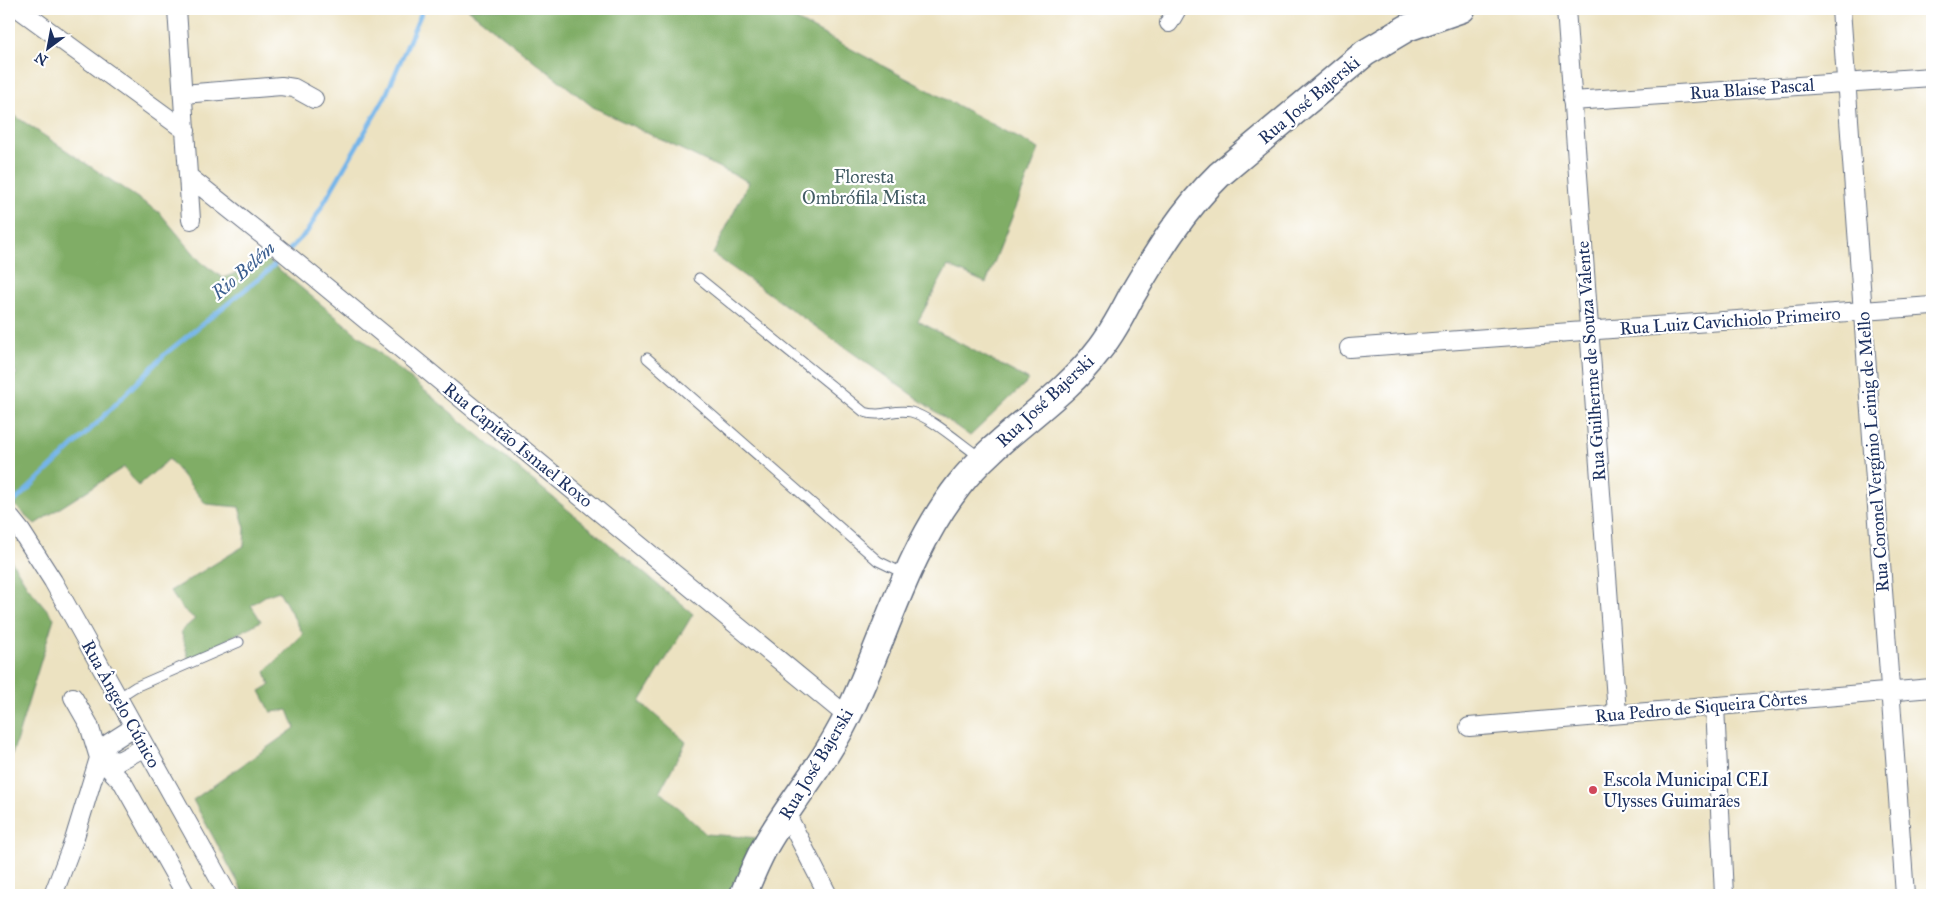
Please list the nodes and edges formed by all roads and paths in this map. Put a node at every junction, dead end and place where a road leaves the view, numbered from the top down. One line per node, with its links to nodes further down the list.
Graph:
1 (19, 9): 11 (street)
2 (177, 9): 8 (street)
3 (1462, 9): 20 (main road, Rua José Bajerski)
4 (1566, 9): 10 (street, Rua Guilherme de Souza Valente)
5 (1841, 9): 7 (street, Rua Coronel Vergínio Leinig de Mello)
6 (1932, 77): 7 (street, Rua Blaise Pascal)
7 (1846, 83): 10 (street, Rua Blaise Pascal); 16 (street, Rua Coronel Vergínio Leinig de Mello)
8 (183, 94): 9 (street); 11 (street)
9 (314, 100)
10 (1572, 102): 17 (street, Rua Guilherme de Souza Valente)
11 (186, 131): 12 (street)
12 (188, 176): 13 (street); 30 (street, Rua Capitão Ismael Roxo)
13 (191, 220)
14 (699, 278): 20 (lane)
15 (1932, 306): 16 (street, Rua Luiz Cavichiolo Primeiro)
16 (1863, 311): 17 (street, Rua Luiz Cavichiolo Primeiro); 25 (street, Rua Coronel Vergínio Leinig de Mello)
17 (1589, 331): 18 (street, Rua Luiz Cavichiolo Primeiro); 29 (street, Rua Guilherme de Souza Valente)
18 (1349, 348)
19 (648, 358): 22 (lane)
20 (982, 459): 22 (main road, Rua José Bajerski)
21 (9, 516): 27 (street, Rua Ângelo Cúnico)
22 (906, 575): 30 (main road, Rua José Bajerski)
23 (239, 642): 27 (lane)
24 (1932, 688): 25 (street, Rua Pedro de Siqueira Côrtes)
25 (1890, 692): 28 (street, Rua Pedro de Siqueira Côrtes); 42 (street, Rua Coronel Vergínio Leinig de Mello)
26 (73, 697): 34 (street)
27 (118, 698): 32 (street, Rua Ângelo Cúnico)
28 (1714, 706): 29 (street, Rua Pedro de Siqueira Côrtes); 41 (street)
29 (1617, 714): 31 (street, Rua Pedro de Siqueira Côrtes)
30 (848, 716): 35 (main road, Rua José Bajerski)
31 (1469, 726)
32 (134, 727): 33 (street, Rua Ângelo Cúnico); 34 (street)
33 (145, 747): 34 (street); 38 (street, Rua Ângelo Cúnico)
34 (99, 758): 36 (street); 37 (street)
35 (786, 813): 39 (main road, Rua José Bajerski); 40 (street)
36 (53, 895)
37 (186, 895)
38 (228, 895)
39 (743, 895)
40 (828, 895)
41 (1724, 895)
42 (1905, 895)

